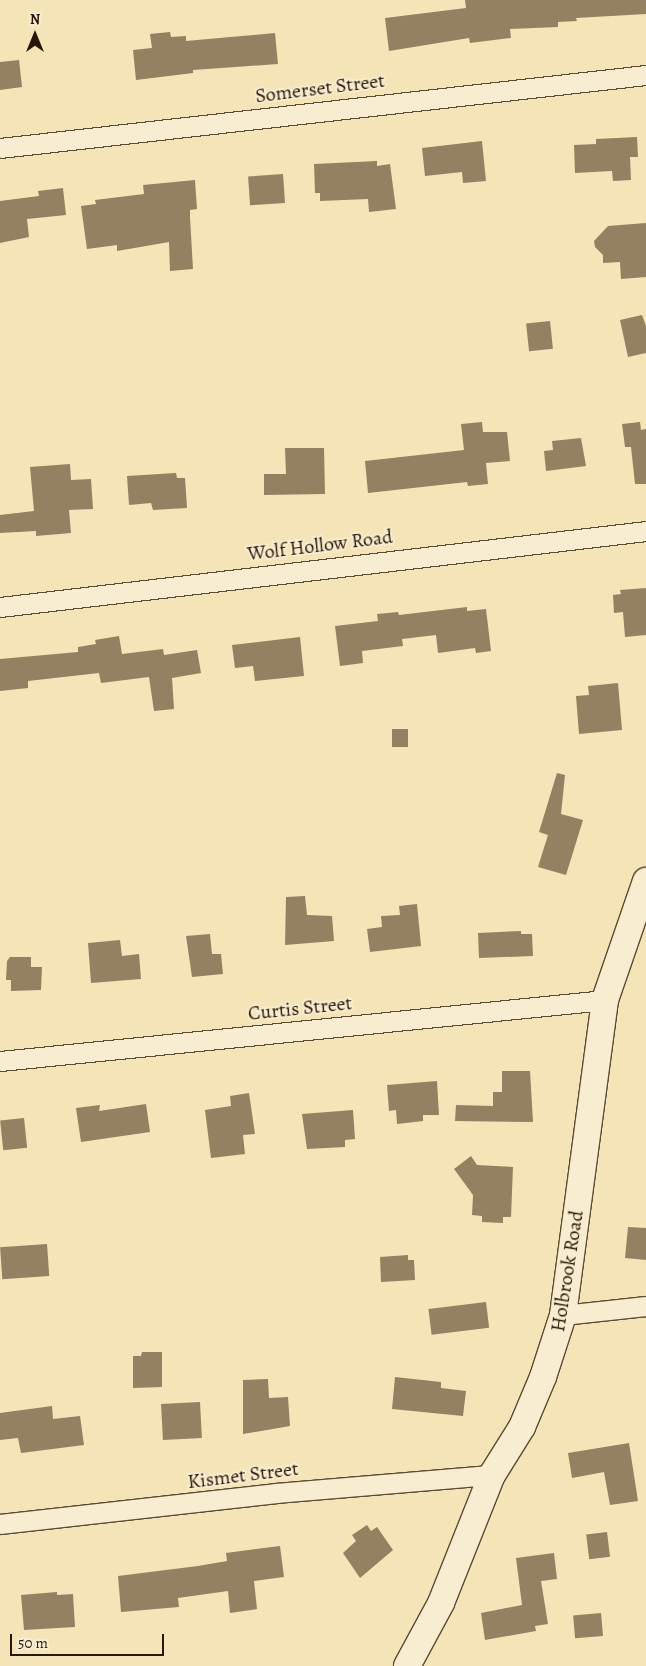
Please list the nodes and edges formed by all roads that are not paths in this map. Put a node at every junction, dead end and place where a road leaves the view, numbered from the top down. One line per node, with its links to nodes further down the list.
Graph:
1 (646, 75): 2 (street, Somerset Street)
2 (0, 148)
3 (646, 531): 4 (street, Wolf Hollow Road)
4 (0, 606)
5 (646, 882): 6 (street, Holbrook Road)
6 (605, 1000): 7 (street, Curtis Street); 9 (street, Holbrook Road)
7 (0, 1061)
8 (646, 1306): 9 (street)
9 (563, 1315): 10 (street, Holbrook Road)
10 (492, 1475): 11 (street, Kismet Street); 12 (street, Holbrook Road)
11 (0, 1524)
12 (407, 1666)

